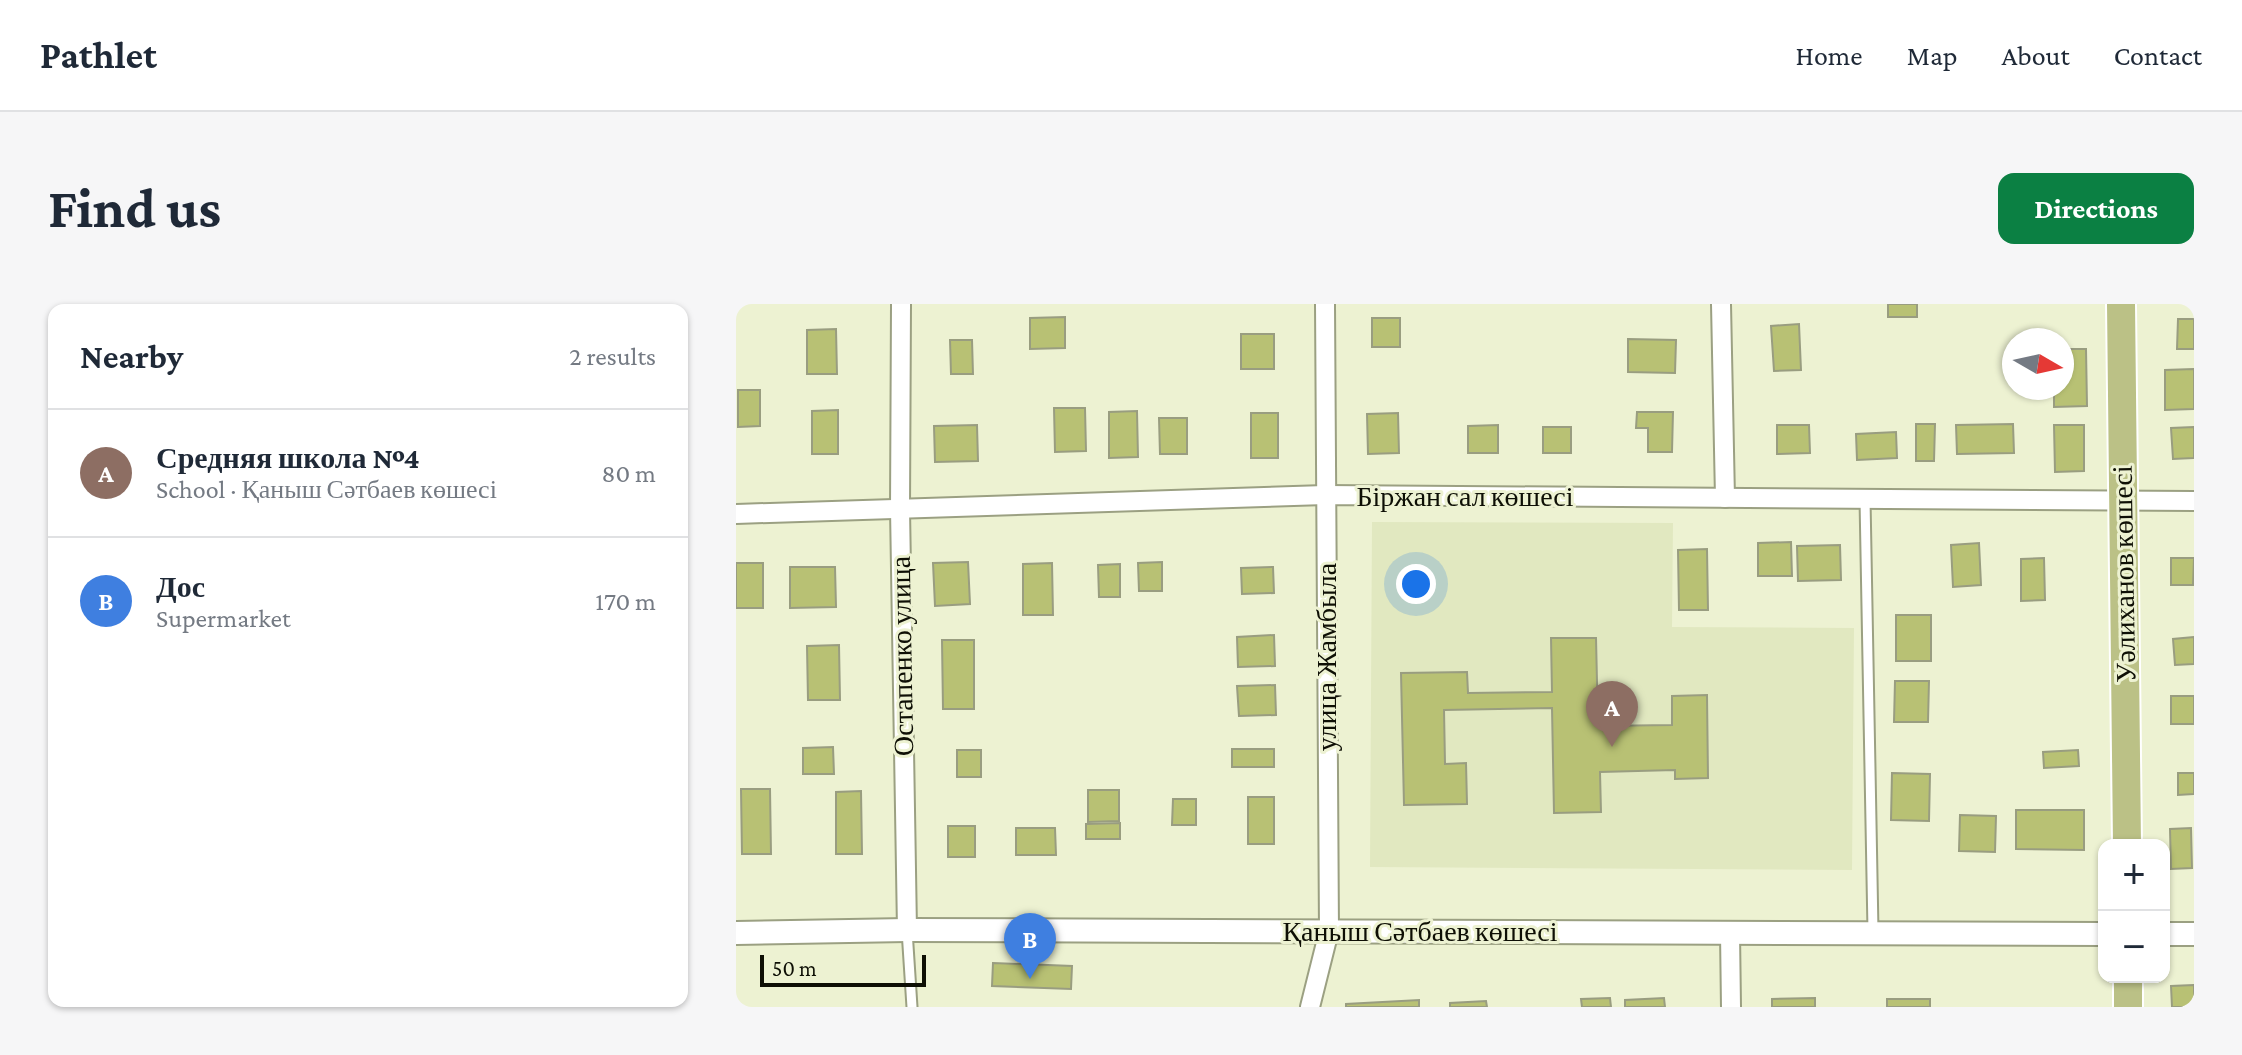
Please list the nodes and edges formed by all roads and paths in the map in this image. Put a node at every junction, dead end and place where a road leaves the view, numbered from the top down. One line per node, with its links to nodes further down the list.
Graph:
1 (901, 304): 10 (street, Остапенко улица)
2 (1325, 304): 5 (street, улица Жамбыла)
3 (1721, 304): 6 (street)
4 (2121, 304): 8 (main road, Уәлиханов көшесі)
5 (1325, 495): 6 (street, Біржан сал көшесі); 10 (street, Біржан сал көшесі); 14 (street, улица Жамбыла)
6 (1725, 498): 7 (street, Біржан сал көшесі)
7 (1865, 499): 8 (street, Біржан сал көшесі); 17 (lane)
8 (2124, 501): 9 (street, Біржан сал көшесі); 12 (main road, Уәлиханов көшесі)
9 (2194, 501)
10 (900, 509): 11 (street, Біржан сал көшесі); 13 (street, Остапенко улица)
11 (736, 514)
12 (2127, 839)
13 (907, 930): 14 (street, Қаныш Сәтбаев көшесі); 15 (street, Қаныш Сәтбаев көшесі); 22 (lane, Остапенко улица)
14 (1329, 931): 16 (street, Қаныш Сәтбаев көшесі); 23 (street, улица Жамбыла)
15 (736, 933)
16 (1730, 933): 17 (street, Қаныш Сәтбаев көшесі); 24 (street)
17 (1873, 933): 18 (street, Қаныш Сәтбаев көшесі)
18 (2098, 934)
19 (2170, 934): 20 (street)
20 (2194, 934)
21 (2128, 983): 25 (main road)
22 (912, 1007)
23 (1310, 1007)
24 (1731, 1007)
25 (2128, 1007)

